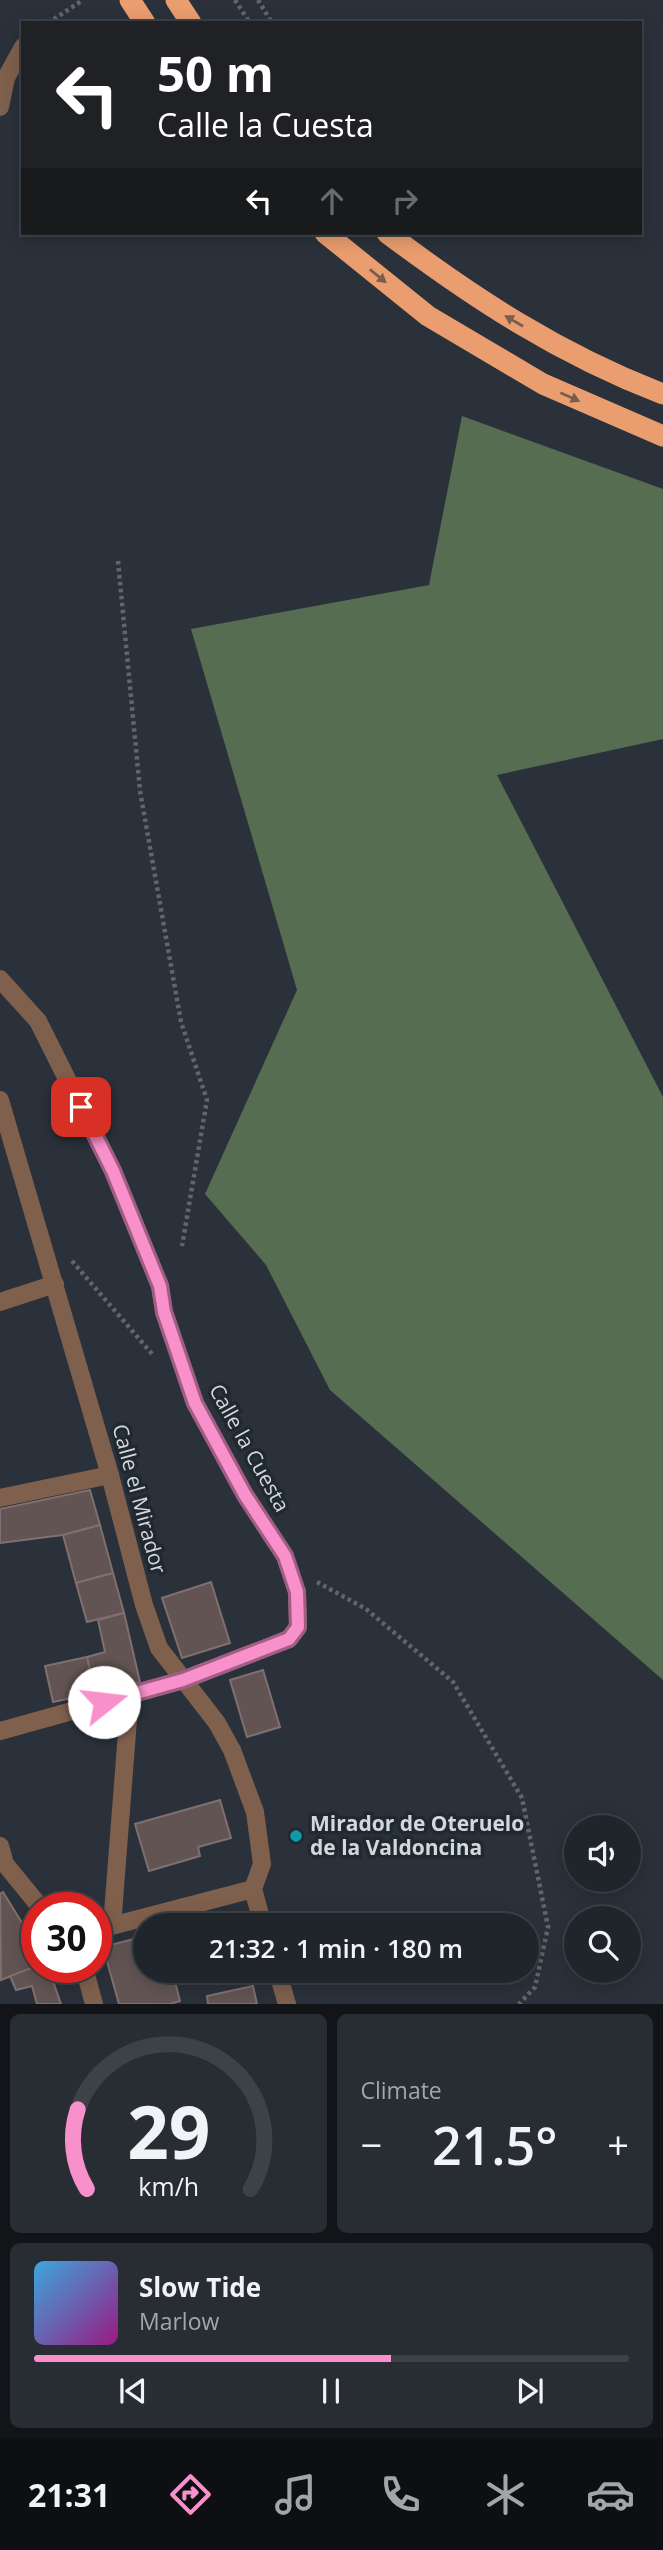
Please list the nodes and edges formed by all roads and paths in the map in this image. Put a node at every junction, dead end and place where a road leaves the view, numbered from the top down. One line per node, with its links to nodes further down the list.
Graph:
1 (83, 0): 6 (path)
2 (130, 0): 7 (highway)
3 (176, 0): 8 (highway)
4 (235, 0): 9 (path)
5 (258, 0): 10 (path)
6 (51, 21)
7 (144, 21)
8 (190, 21)
9 (249, 21)
10 (271, 21)
11 (21, 51): 13 (street)
12 (0, 56): 13 (street)
13 (6, 78): 14 (street)
14 (0, 107)
15 (327, 235): 18 (highway, one-way to 18)
16 (390, 235): 17 (highway, one-way to 16)
17 (663, 394)
18 (663, 436)
19 (118, 561): 22 (path)
20 (0, 979): 29 (street, Calle la Cuesta)
21 (0, 1100): 24 (street, Calle el Mirador)
22 (182, 1246)
23 (71, 1259): 26 (path)
24 (55, 1284): 25 (street); 27 (street, Calle el Mirador)
25 (0, 1302)
26 (160, 1362)
27 (110, 1475): 28 (street); 30 (street, Calle el Mirador)
28 (0, 1498)
29 (289, 1566): 30 (street, Calle la Cuesta); 44 (path)
30 (183, 1680): 31 (street); 35 (street, Calle el Mirador)
31 (131, 1694): 32 (street); 37 (street)
32 (0, 1731)
33 (0, 1846): 34 (street)
34 (3, 1866): 36 (street)
35 (253, 1889): 38 (street); 39 (street)
36 (27, 1892)
37 (108, 1892)
38 (260, 1913)
39 (112, 1926)
40 (88, 1983): 42 (street)
41 (281, 1983): 43 (street)
42 (94, 2004)
43 (287, 2004)
44 (519, 2004)

